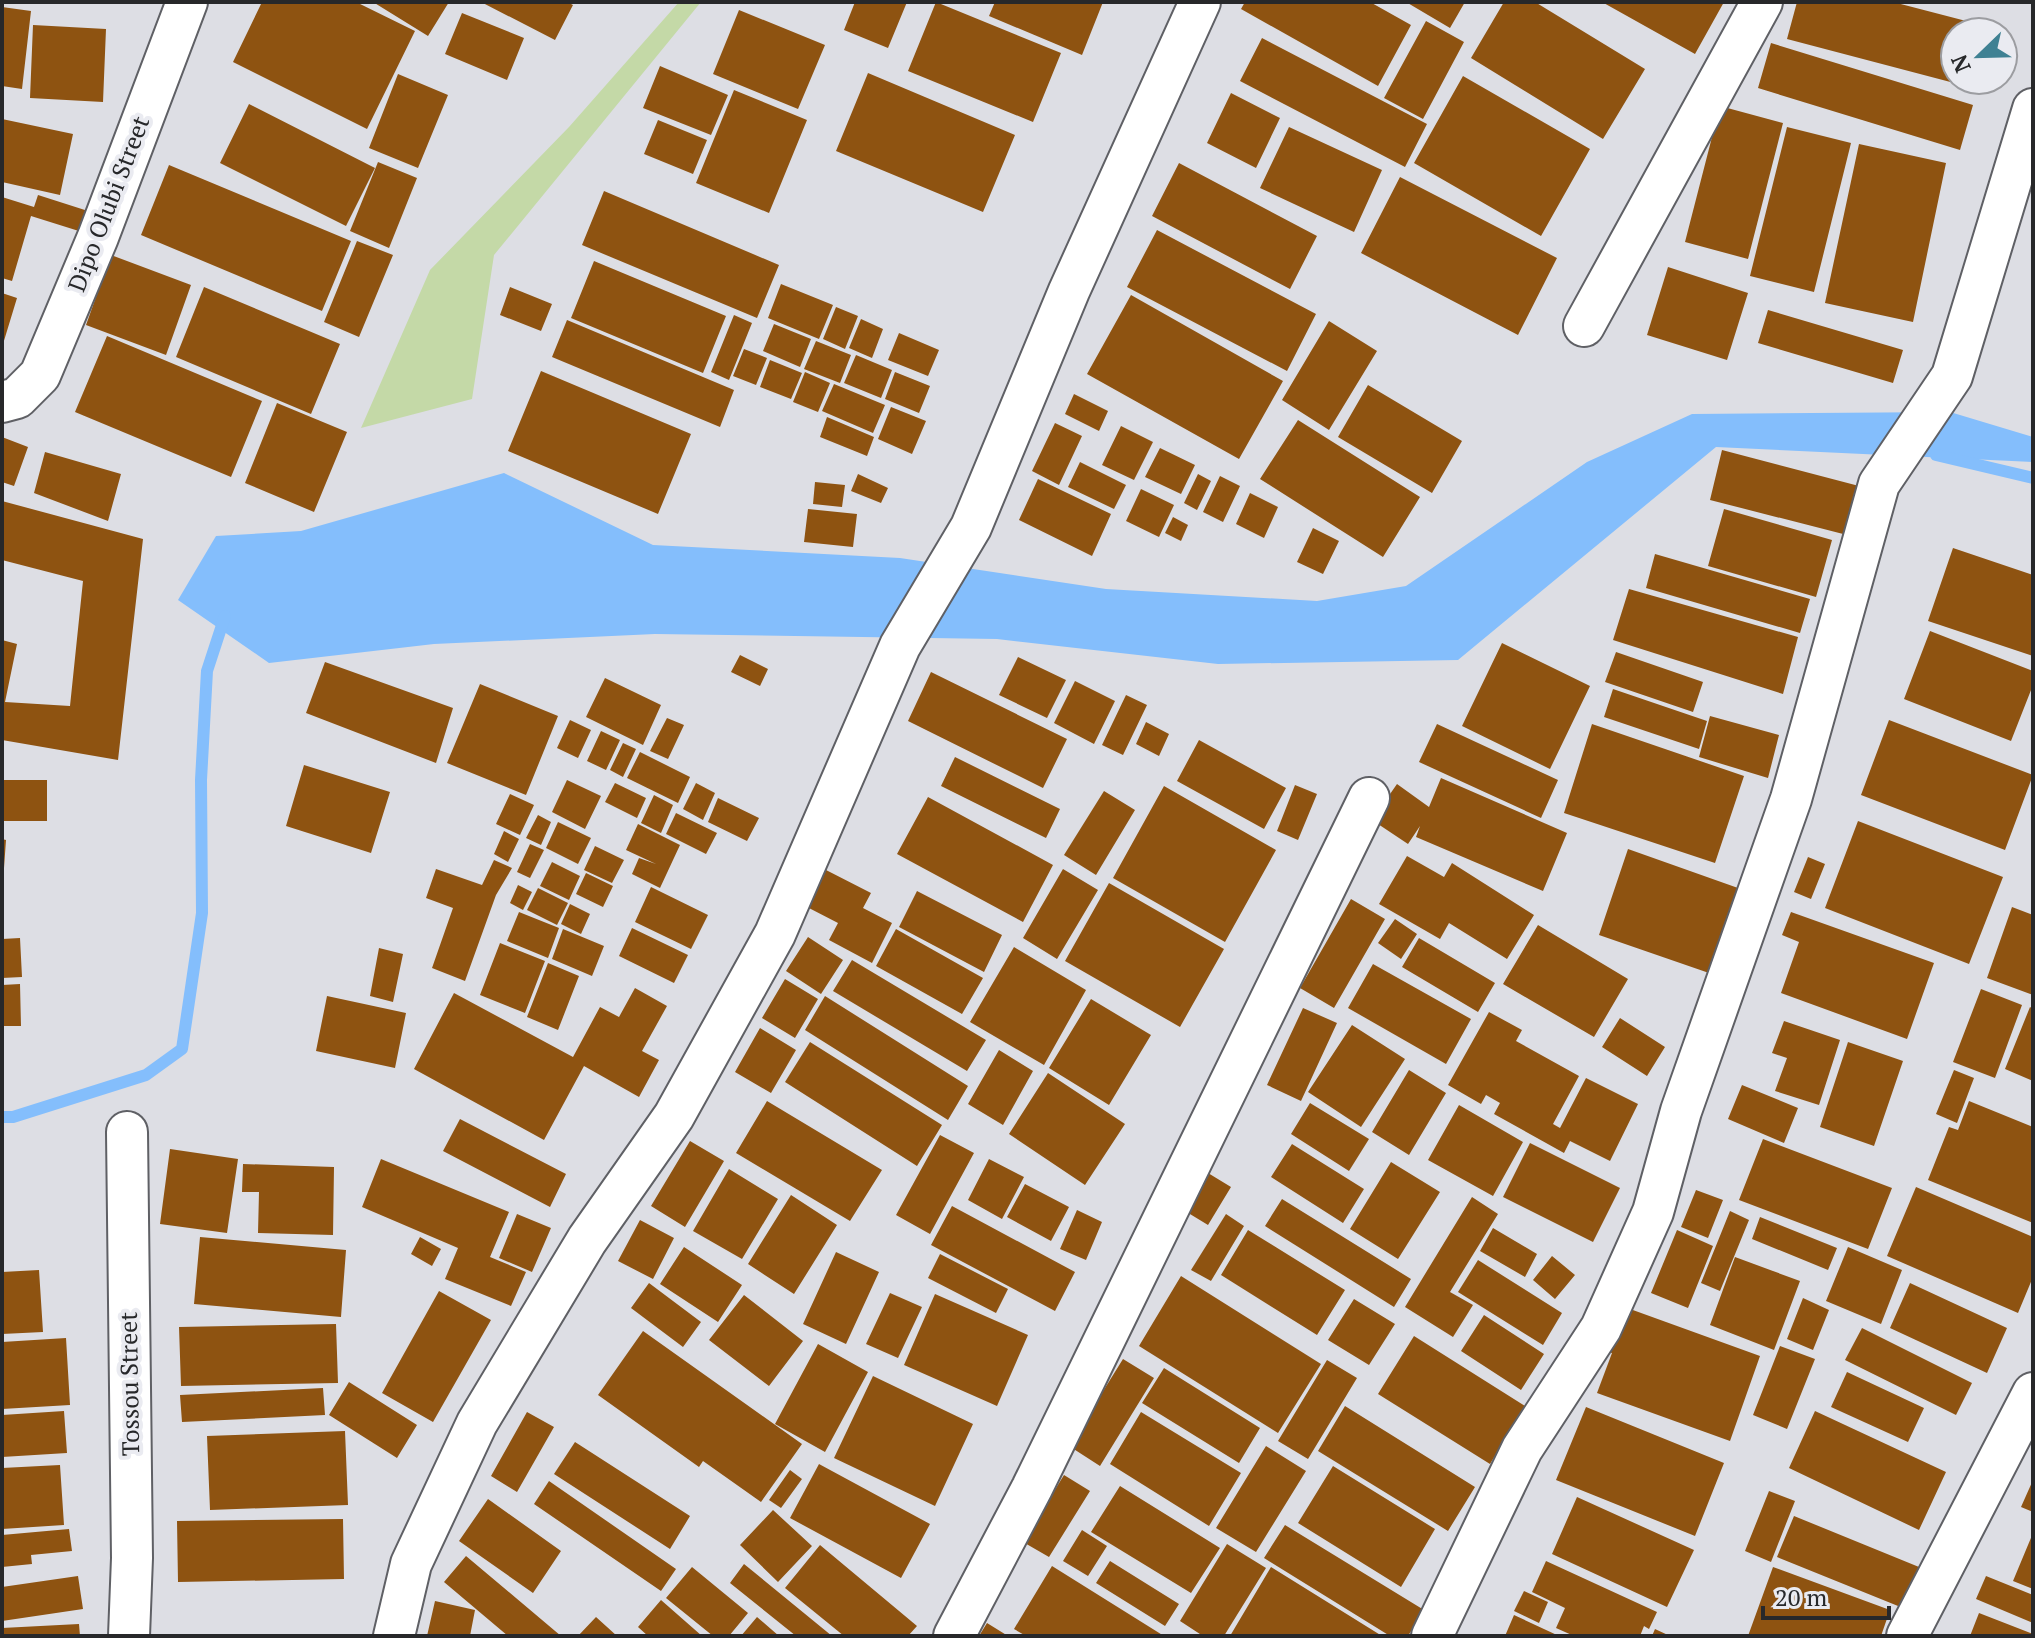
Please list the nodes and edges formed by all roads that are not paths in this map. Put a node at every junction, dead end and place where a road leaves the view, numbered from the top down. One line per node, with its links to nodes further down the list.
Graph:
1 (187, 2): 6 (street, Dipo Olubi Street)
2 (1200, 2): 11 (street)
3 (1762, 2): 5 (street)
4 (2033, 109): 13 (street)
5 (1584, 326)
6 (10, 400)
7 (1369, 798): 12 (street)
8 (127, 1132): 10 (street, Tossou Street)
9 (2033, 1393): 14 (street)
10 (129, 1636)
11 (394, 1636)
12 (954, 1636)
13 (1432, 1636)
14 (1907, 1636)

